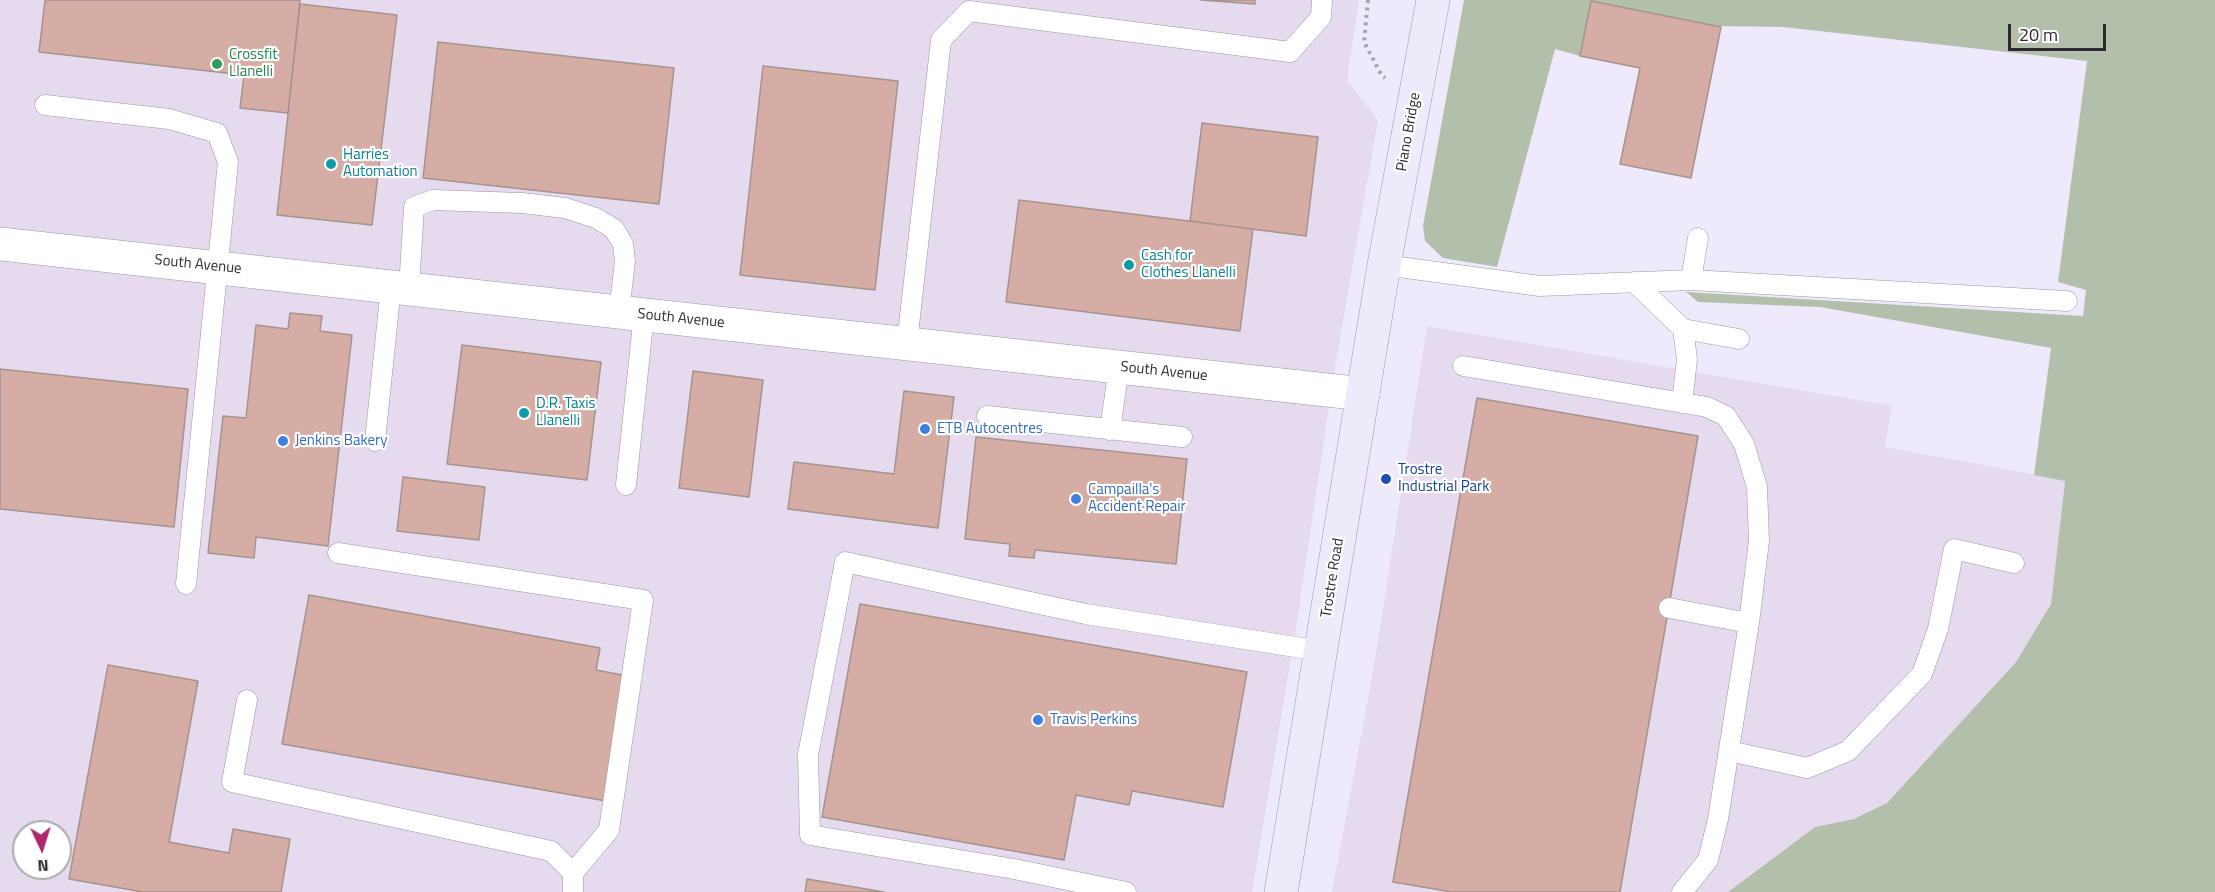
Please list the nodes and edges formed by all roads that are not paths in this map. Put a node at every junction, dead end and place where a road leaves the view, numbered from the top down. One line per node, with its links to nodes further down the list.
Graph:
1 (1322, 0): 15 (lane)
2 (1433, 0): 6 (main road, Piano Bridge)
3 (45, 105): 7 (lane)
4 (1698, 238): 8 (lane)
5 (0, 244): 7 (street, South Avenue)
6 (1384, 265): 9 (lane); 18 (main road, Trostre Road)
7 (217, 267): 10 (street, South Avenue); 27 (lane)
8 (1691, 280): 9 (lane); 11 (lane)
9 (1634, 282): 13 (lane)
10 (400, 288): 12 (street, South Avenue); 12 (lane); 23 (lane)
11 (2067, 301)
12 (632, 313): 15 (street, South Avenue); 24 (lane)
13 (1683, 329): 14 (lane); 19 (lane)
14 (1739, 339)
15 (907, 343): 17 (street, South Avenue)
16 (1463, 366): 19 (lane)
17 (1119, 367): 18 (street, South Avenue); 21 (lane)
18 (1363, 394): 30 (main road, Trostre Road)
19 (1682, 403): 29 (lane)
20 (987, 416): 21 (lane)
21 (1110, 430): 22 (lane)
22 (1182, 437)
23 (375, 441)
24 (626, 485)
25 (338, 553): 33 (lane)
26 (2014, 563): 32 (lane)
27 (186, 584)
28 (1669, 608): 29 (lane)
29 (1749, 623): 32 (lane)
30 (1321, 651): 34 (lane); 35 (main road, Trostre Road)
31 (247, 700): 33 (lane)
32 (1729, 751): 36 (lane)
33 (573, 883)
34 (1126, 892)
35 (1281, 892)
36 (1682, 892)

